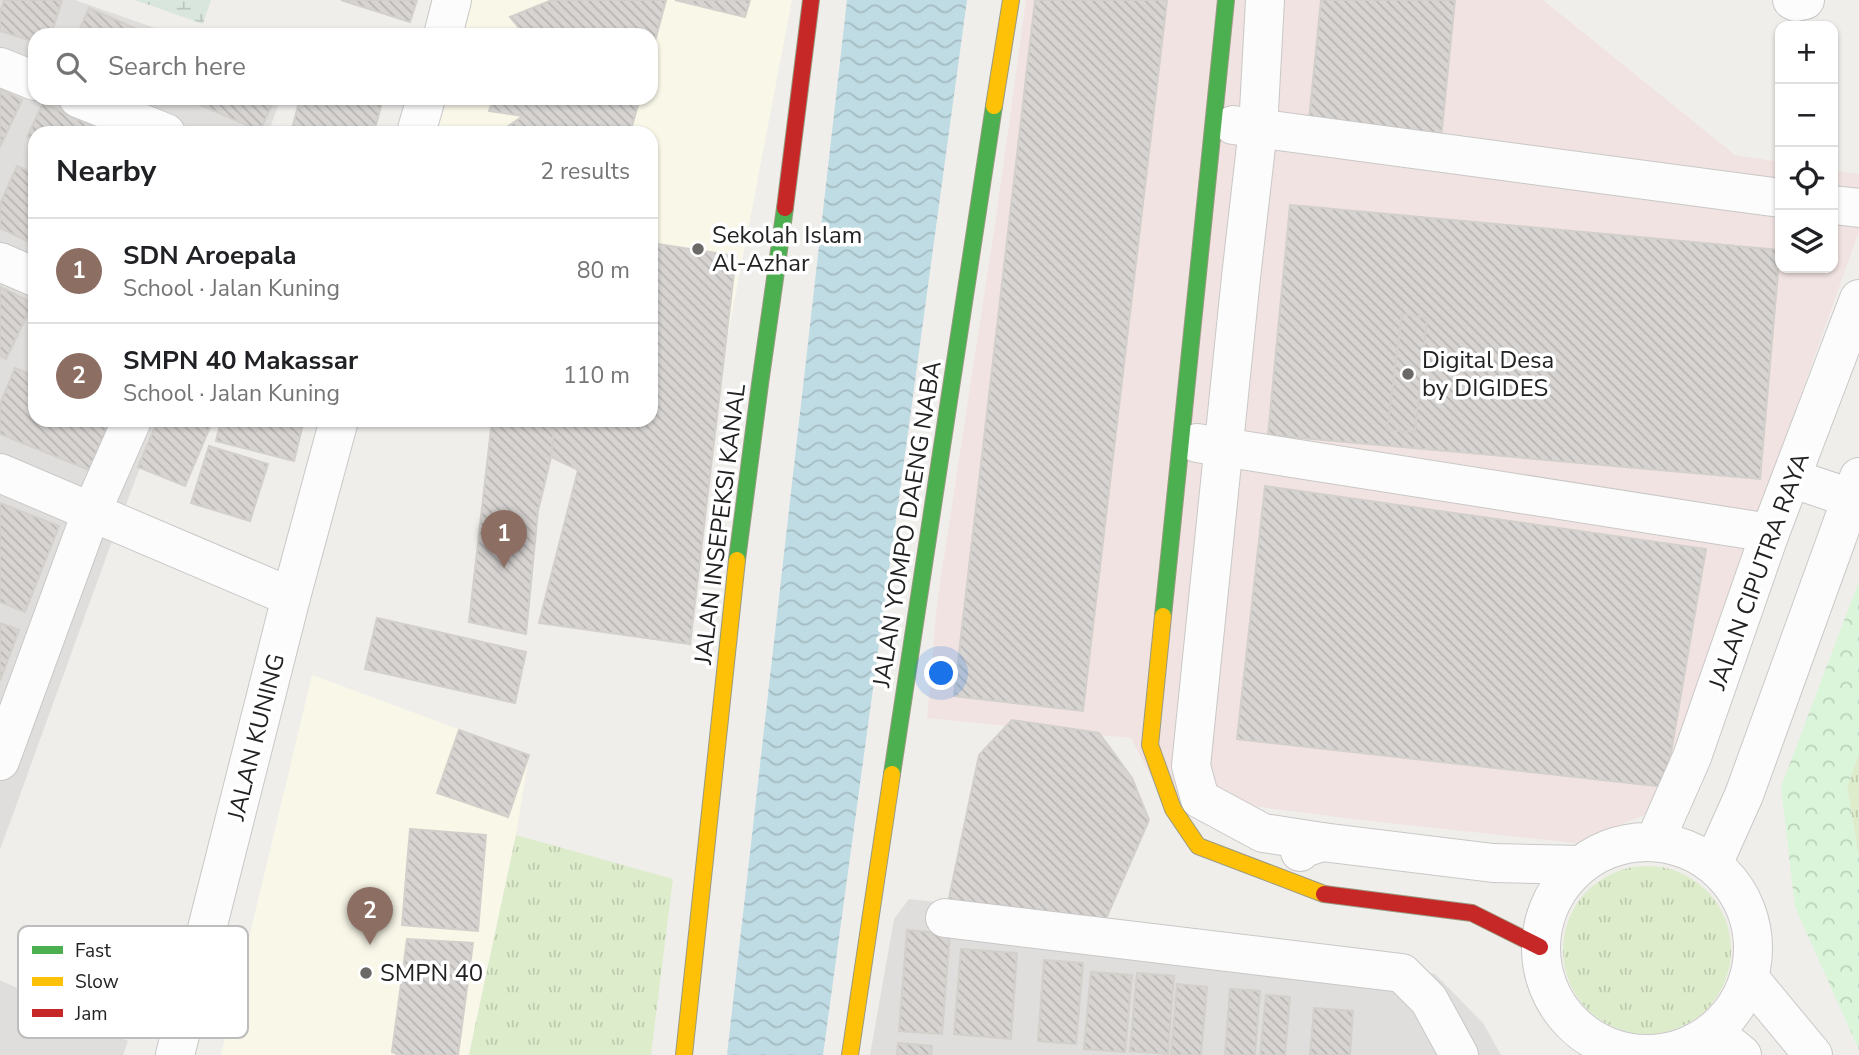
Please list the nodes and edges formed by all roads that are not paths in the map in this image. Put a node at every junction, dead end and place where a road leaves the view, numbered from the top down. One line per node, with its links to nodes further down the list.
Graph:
1 (452, 0): 8 (street)
2 (811, 0): 50 (street, JALAN INSEPEKSI KANAL)
3 (1011, 0): 51 (street, JALAN YOMPO DAENG NABA)
4 (1226, 0): 13 (street)
5 (1265, 0): 16 (street)
6 (1792, 0): 7 (street)
7 (1805, 0)
8 (445, 28)
9 (0, 67): 10 (street)
10 (28, 78)
11 (96, 105): 14 (street)
12 (424, 105): 15 (street)
13 (1213, 121): 16 (street); 22 (street)
14 (148, 126)
15 (418, 126)
16 (1258, 129): 17 (street); 23 (street)
17 (1775, 197)
18 (1838, 206): 19 (street)
19 (1859, 208)
20 (0, 262): 21 (street)
21 (28, 274)
22 (1198, 275): 23 (street); 27 (street)
23 (1241, 277): 28 (street)
24 (1859, 299): 30 (street, JALAN CIPUTRA RAYA)
25 (129, 427): 32 (street)
26 (337, 427): 34 (street, JALAN KUNING)
27 (1181, 441): 28 (street); 35 (street)
28 (1223, 446): 33 (street); 37 (street)
29 (0, 473): 32 (street)
30 (1791, 478): 31 (street); 33 (street, JALAN CIPUTRA RAYA)
31 (1855, 487): 40 (street)
32 (91, 513): 34 (street); 36 (street)
33 (1770, 533): 38 (street, JALAN CIPUTRA RAYA)
34 (291, 597): 44 (street, JALAN KUNING)
35 (1150, 745): 37 (street); 42 (street)
36 (0, 761)
37 (1191, 766): 39 (street)
38 (1656, 841): 40 (street); 41 (street)
39 (1321, 842): 41 (street); 42 (street)
40 (1713, 864): 46 (street)
41 (1580, 866): 45 (street)
42 (1325, 894): 45 (street)
43 (945, 918): 52 (street)
44 (208, 926)
45 (1540, 947): 48 (street)
46 (1750, 979): 48 (street); 53 (street)
47 (179, 1038): 49 (street, JALAN KUNING)
48 (1728, 1044)
49 (175, 1055)
50 (684, 1055)
51 (850, 1055)
52 (1459, 1055)
53 (1813, 1055)

